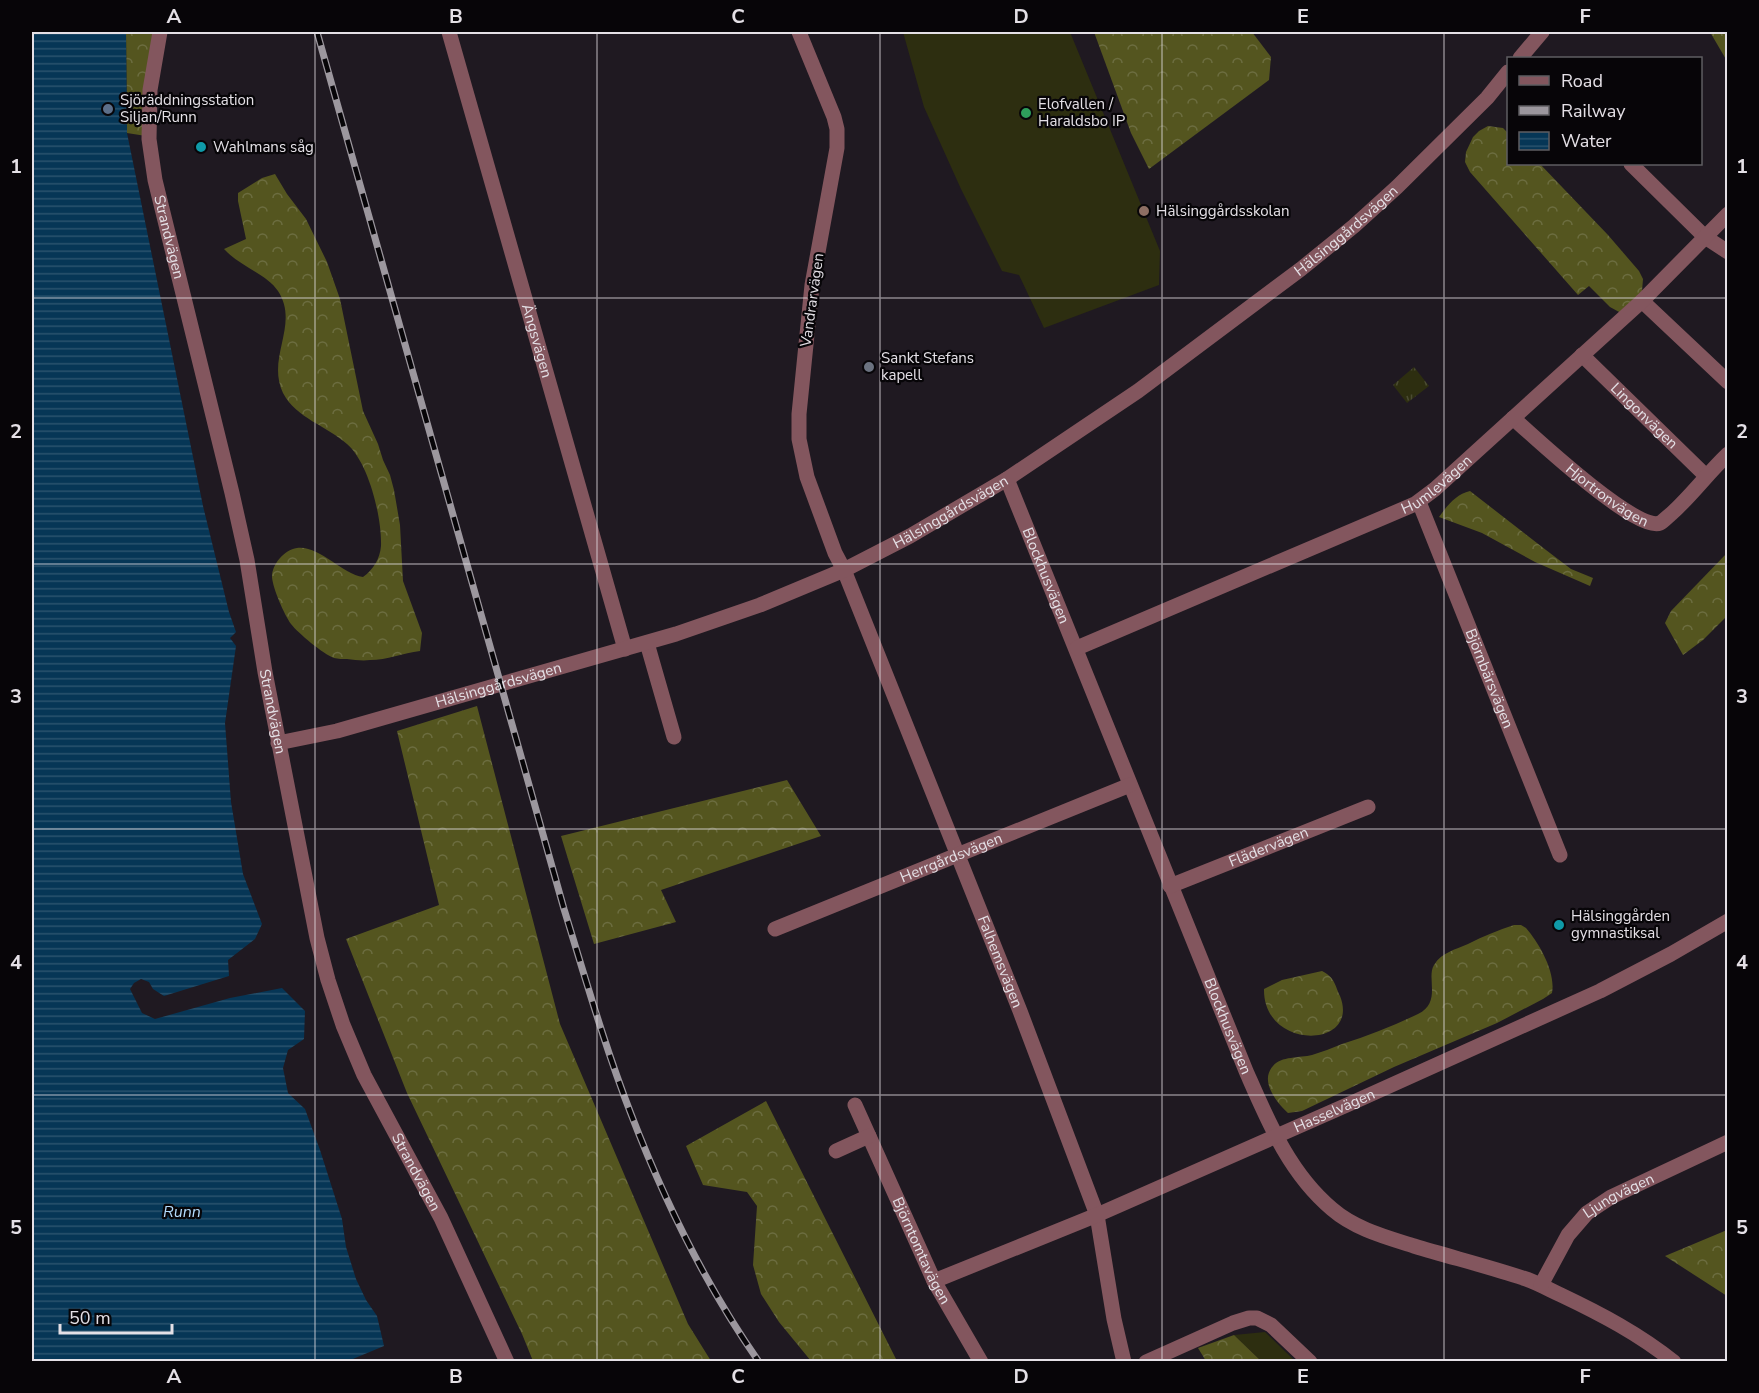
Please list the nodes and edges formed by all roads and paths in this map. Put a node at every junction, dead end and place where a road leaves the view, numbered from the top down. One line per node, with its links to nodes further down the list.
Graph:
1 (160, 32): 24 (street, Strandvägen)
2 (449, 32): 22 (street, Ängsvägen)
3 (799, 32): 19 (street, Vandrarvägen)
4 (1542, 32): 5 (street)
5 (1523, 57)
6 (1507, 74): 17 (street, Hälsinggårdsvägen)
7 (1632, 165): 9 (street)
8 (1728, 214): 9 (street, Humlevägen)
9 (1705, 237): 10 (street); 11 (street, Humlevägen)
10 (1728, 252)
11 (1642, 301): 12 (street, Humlevägen); 13 (street)
12 (1582, 355): 14 (street, Humlevägen); 16 (street, Lingonvägen)
13 (1728, 382)
14 (1513, 418): 16 (street, Hjortronvägen); 18 (street, Humlevägen)
15 (1728, 454): 16 (street, Hjortronvägen)
16 (1706, 476)
17 (1007, 479): 19 (street, Hälsinggårdsvägen); 21 (street, Blockhusvägen)
18 (1419, 502): 21 (street, Humlevägen); 27 (street, Björnbärsvägen)
19 (844, 570): 20 (street, Hälsinggårdsvägen); 28 (street, Falhemsvägen)
20 (647, 643): 22 (street, Hälsinggårdsvägen); 23 (street)
21 (1077, 648): 25 (street, Blockhusvägen)
22 (625, 649): 24 (street, Hälsinggårdsvägen)
23 (674, 737)
24 (278, 743): 40 (street, Strandvägen)
25 (1130, 785): 28 (street, Herrgårdsvägen); 29 (street, Blockhusvägen)
26 (1368, 807): 29 (street, Flädervägen)
27 (1560, 855)
28 (958, 856): 31 (street, Herrgårdsvägen); 37 (street, Falhemsvägen)
29 (1170, 886): 34 (street, Blockhusvägen)
30 (1728, 921): 34 (street, Hasselvägen)
31 (775, 929)
32 (855, 1105): 33 (street, Björntomtavägen)
33 (869, 1136): 36 (street); 38 (street, Björntomtavägen)
34 (1276, 1137): 37 (street, Hasselvägen); 39 (street, Blockhusvägen)
35 (1728, 1142): 39 (street, Ljungvägen)
36 (837, 1151)
37 (1097, 1215): 38 (street, Hasselvägen); 42 (street, Falhemsvägen)
38 (934, 1281): 41 (street, Björntomtavägen)
39 (1541, 1285): 45 (street, Blockhusvägen)
40 (507, 1362)
41 (981, 1362)
42 (1124, 1362)
43 (1146, 1362): 44 (street)
44 (1310, 1362)
45 (1674, 1362)

